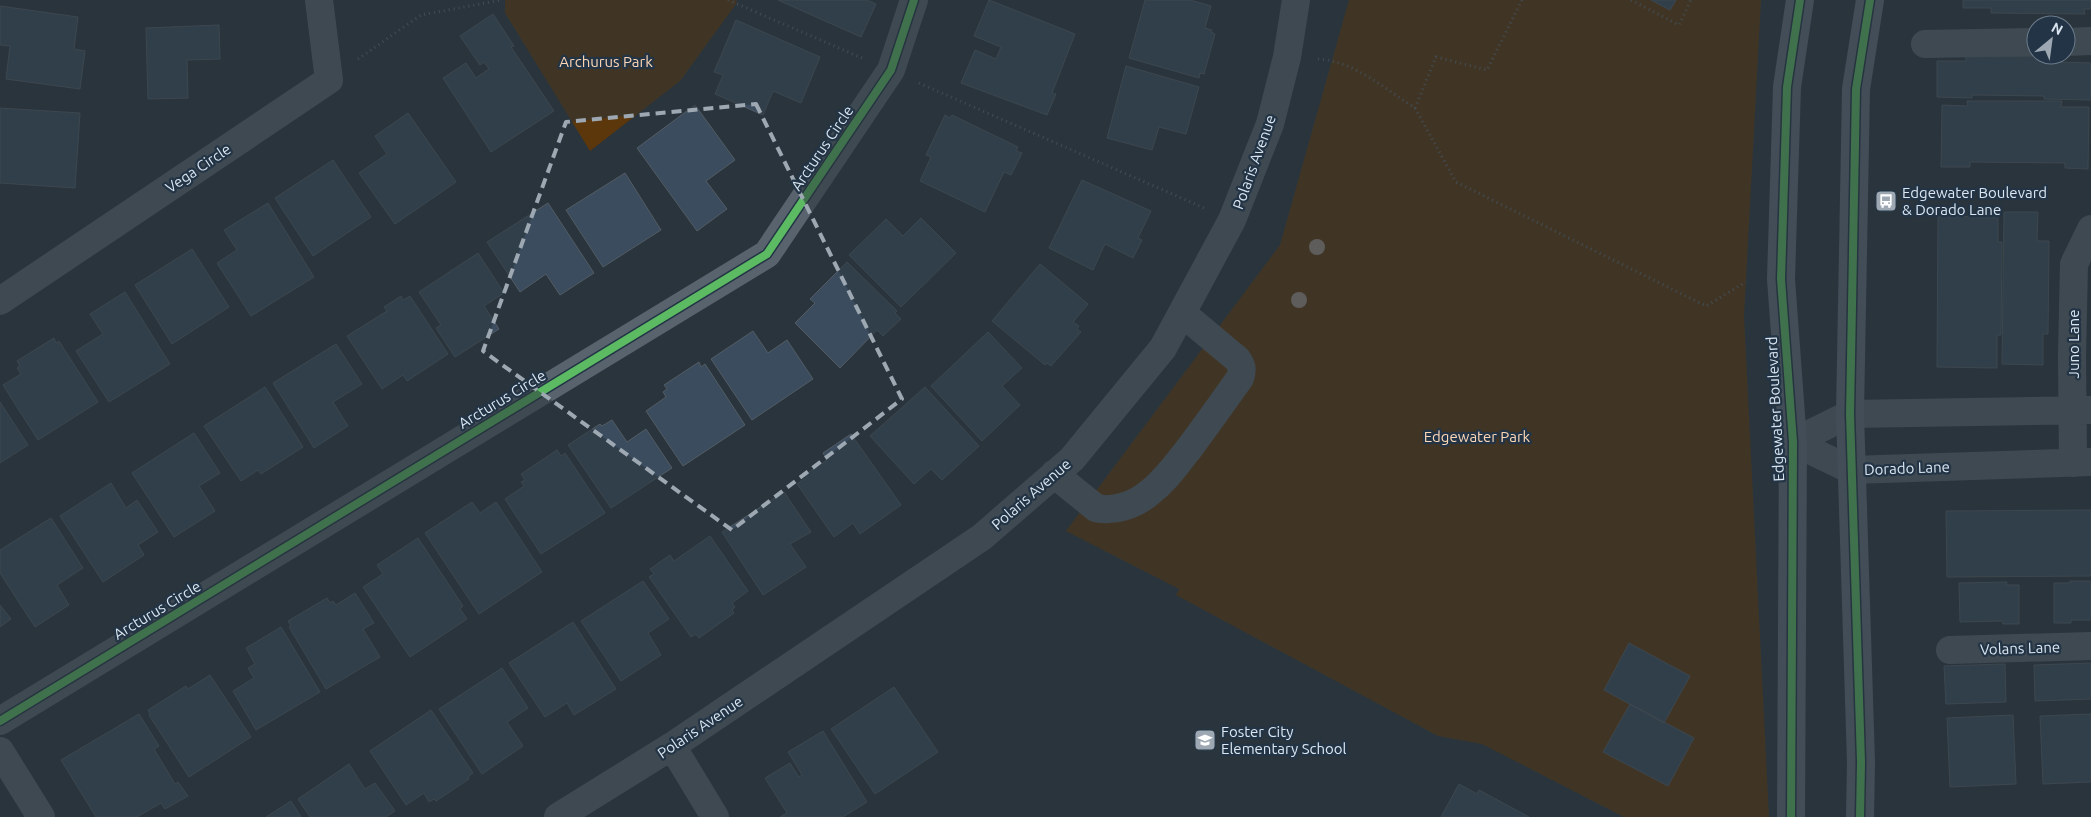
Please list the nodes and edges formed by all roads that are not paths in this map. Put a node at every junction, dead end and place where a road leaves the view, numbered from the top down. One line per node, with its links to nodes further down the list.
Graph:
1 (319, 0): 11 (street, Vega Circle)
2 (914, 0): 21 (street, Arcturus Circle)
3 (1296, 0): 12 (street, Polaris Avenue)
4 (1800, 0): 15 (main road, Edgewater Boulevard)
5 (1870, 0): 14 (main road)
6 (2091, 41): 8 (street)
7 (2026, 42): 9 (street)
8 (2076, 42)
9 (1925, 44)
10 (2091, 229): 13 (street, Juno Lane)
11 (0, 301)
12 (1182, 313): 18 (street, Polaris Avenue); 18 (street)
13 (2082, 410): 14 (street); 16 (street, Juno Lane)
14 (1850, 414): 15 (street); 17 (main road)
15 (1793, 442): 17 (street, Dorado Lane); 27 (main road, Edgewater Boulevard)
16 (2082, 463): 17 (street, Dorado Lane)
17 (1851, 470): 28 (main road)
18 (1054, 474): 22 (street, Polaris Avenue)
19 (2091, 646): 20 (street, Volans Lane)
20 (1950, 650)
21 (0, 721)
22 (672, 746): 25 (street, Polaris Avenue); 26 (street)
23 (0, 751): 24 (street)
24 (41, 817)
25 (558, 817)
26 (716, 817)
27 (1791, 817)
28 (1860, 817)

